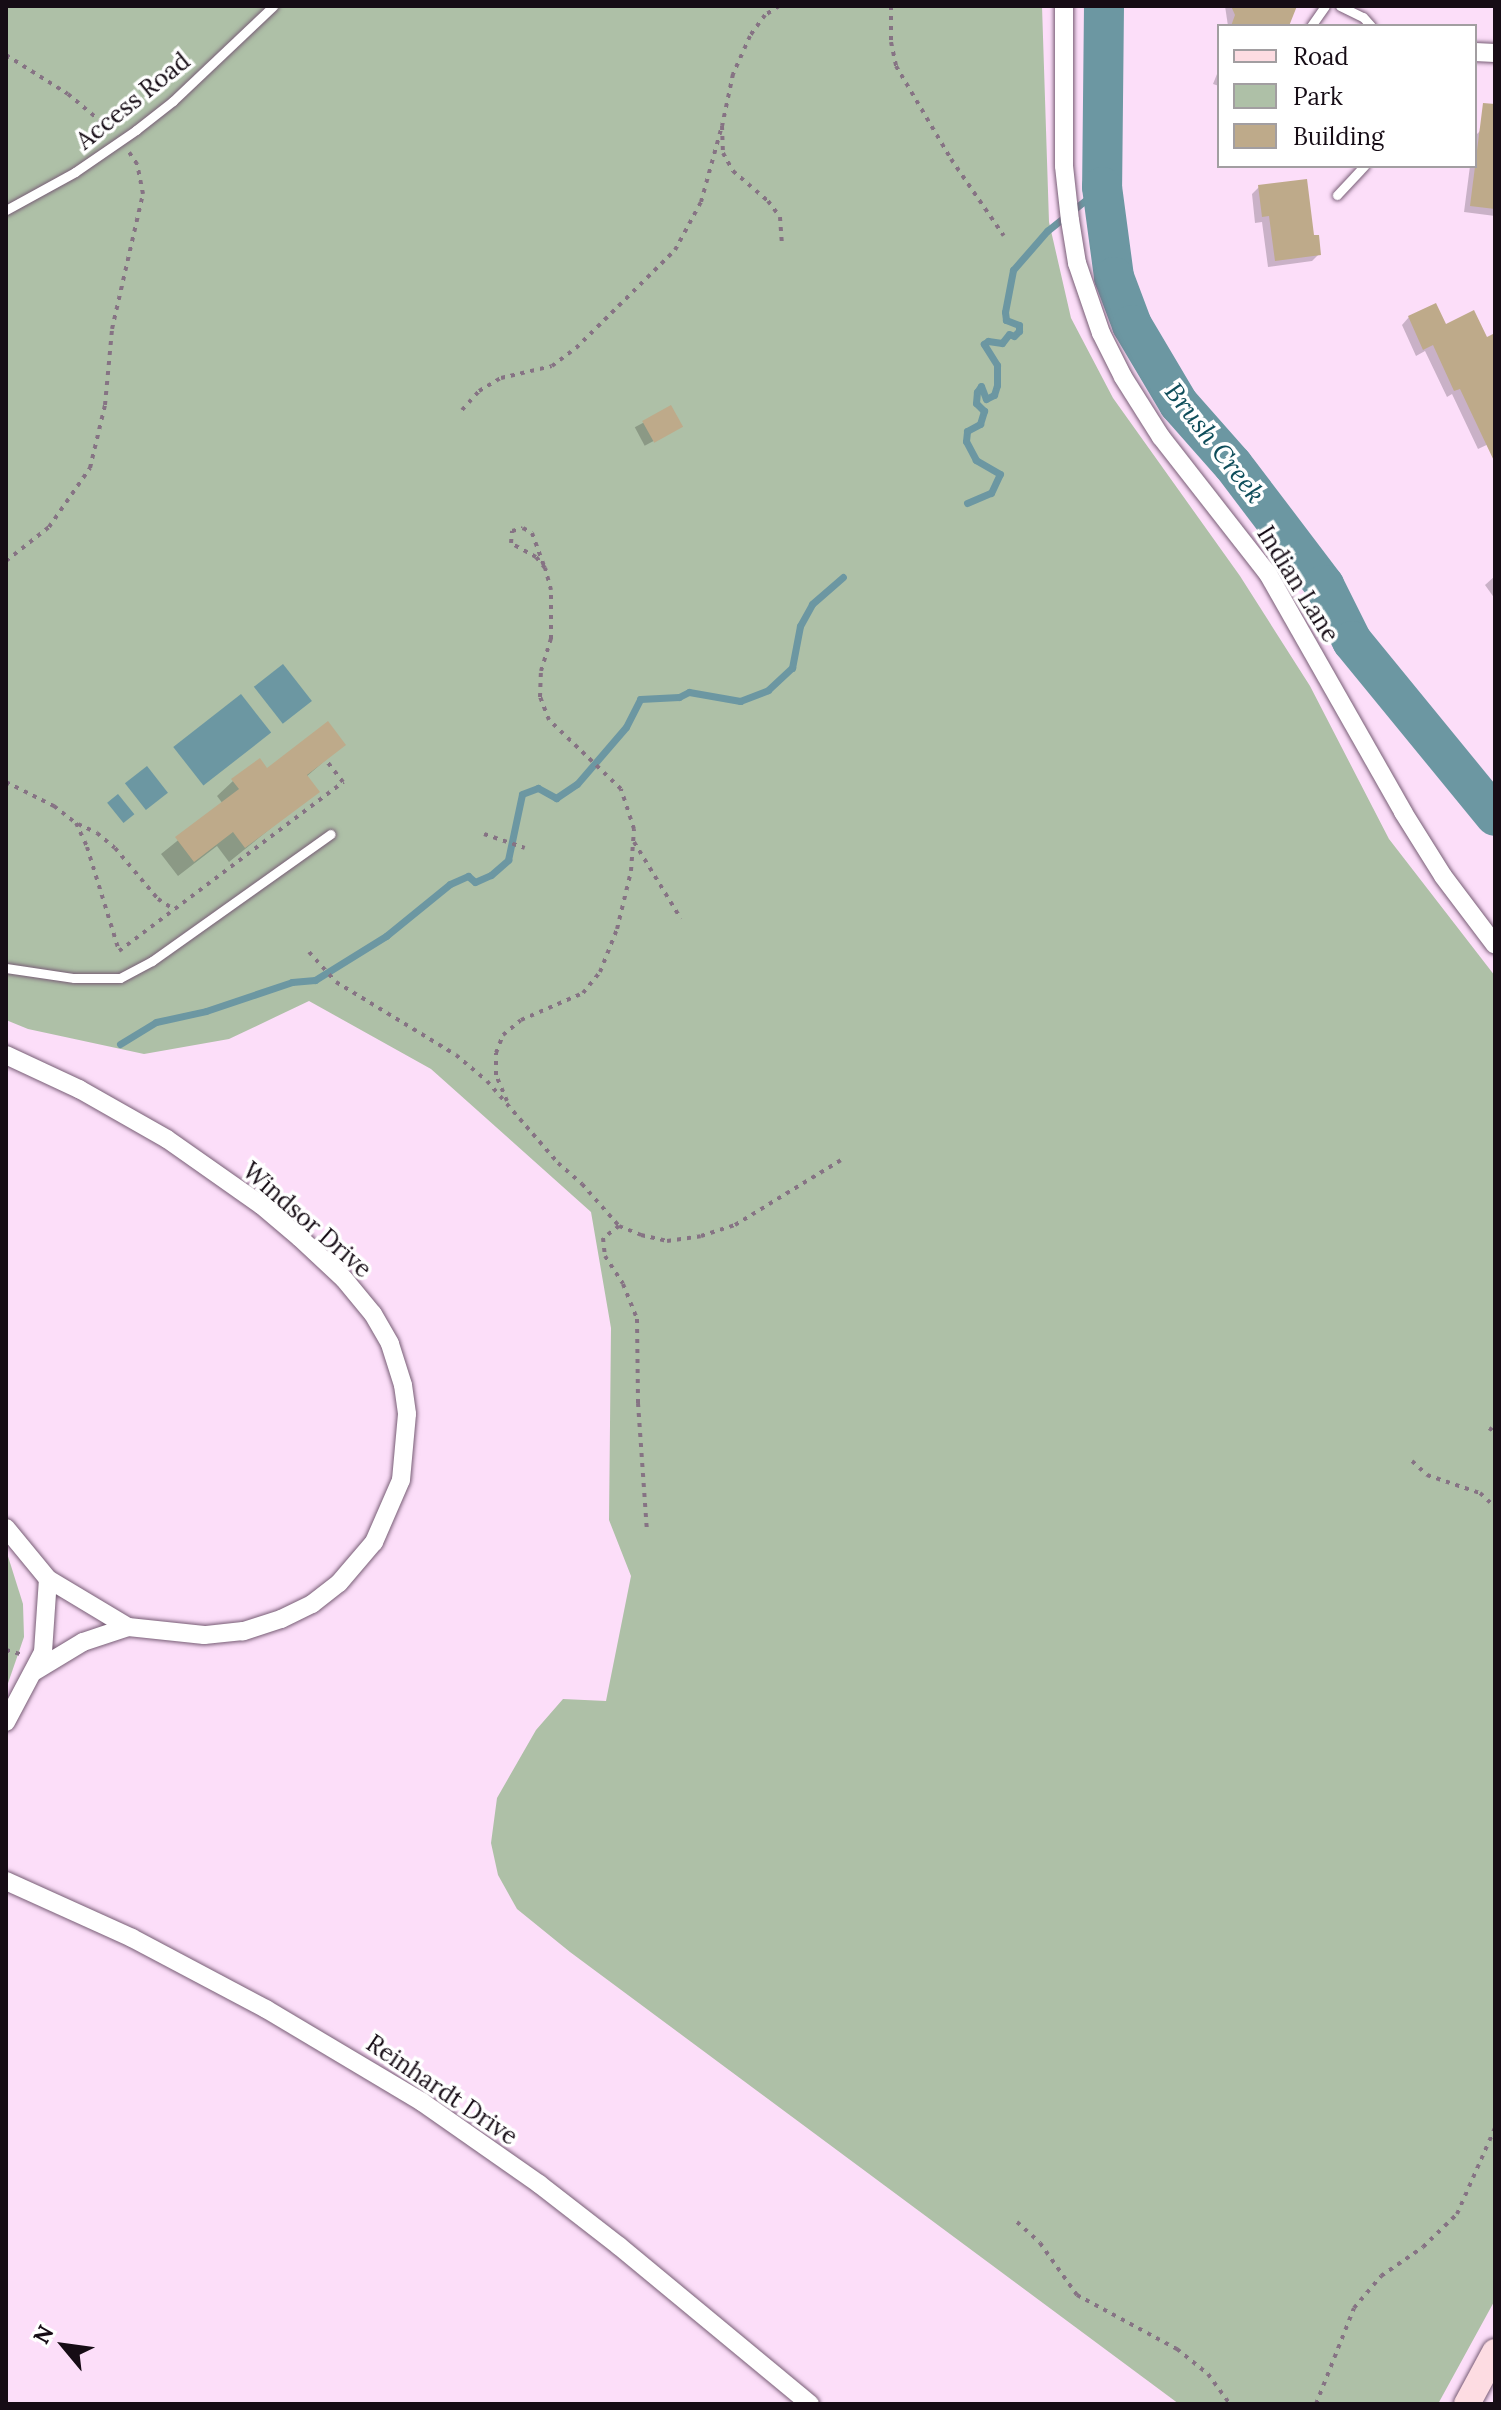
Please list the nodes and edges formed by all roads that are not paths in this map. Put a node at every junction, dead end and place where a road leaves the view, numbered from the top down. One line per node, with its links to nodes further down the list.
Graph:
1 (273, 6): 9 (lane, Access Road)
2 (1064, 6): 11 (street, Indian Lane)
3 (1325, 6): 5 (lane)
4 (1340, 6): 6 (lane)
5 (1312, 24)
6 (1369, 24)
7 (1362, 168): 8 (lane)
8 (1337, 195)
9 (6, 210)
10 (331, 834): 12 (lane)
11 (1495, 945)
12 (6, 968)
13 (6, 1055): 16 (street, Windsor Drive)
14 (6, 1528): 15 (street, Windsor Drive)
15 (48, 1579): 16 (street, Windsor Drive); 17 (street)
16 (128, 1627): 17 (street)
17 (35, 1671): 18 (street)
18 (6, 1722)
19 (6, 1881): 21 (street, Reinhardt Drive)
20 (1495, 2352): 22 (main road)
21 (810, 2404)
22 (1467, 2404)

